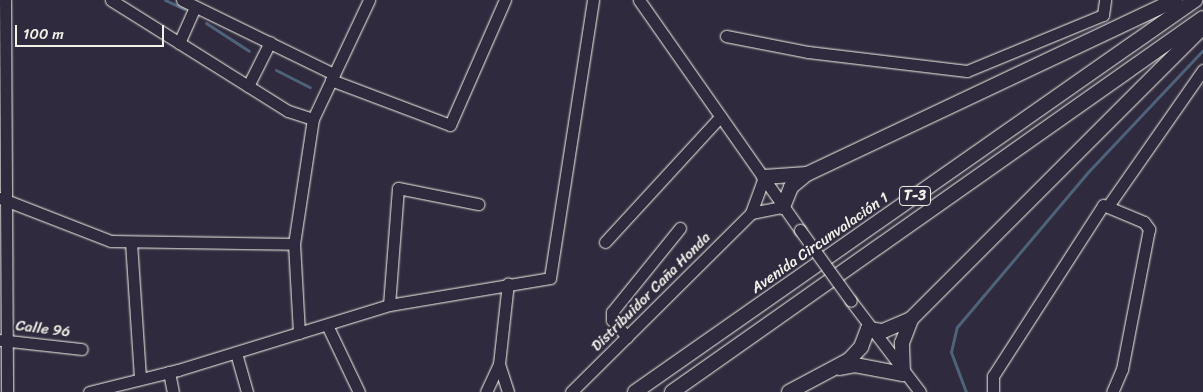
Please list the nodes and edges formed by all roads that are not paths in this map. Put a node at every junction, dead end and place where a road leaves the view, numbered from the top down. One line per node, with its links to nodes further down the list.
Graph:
1 (5, 0): 24 (street)
2 (111, 0): 15 (street)
3 (182, 0): 11 (street)
4 (369, 0): 18 (street)
5 (505, 0): 18 (street)
6 (593, 0): 33 (street)
7 (639, 0): 20 (street)
8 (1105, 0): 14 (street)
9 (1174, 0): 22 (main road)
10 (1195, 0): 56 (main road, Avenida Circunvalación 1 / T-3)
11 (195, 6): 15 (street); 16 (street)
12 (1203, 18): 57 (main road, T-3)
13 (1203, 27): 35 (main road)
14 (726, 36)
15 (179, 42): 19 (street)
16 (270, 42): 18 (street); 19 (street)
17 (1203, 70): 26 (street)
18 (333, 77): 21 (street)
19 (248, 86): 21 (street)
20 (720, 117): 23 (street); 31 (street)
21 (313, 119): 32 (street)
22 (807, 174): 23 (main road); 27 (main road)
23 (764, 177): 27 (street); 28 (street, Distribuidor Caña Honda)
24 (2, 199): 30 (street); 40 (street)
25 (478, 204): 34 (street)
26 (1108, 206): 60 (street); 61 (street)
27 (783, 207): 28 (street); 37 (street, bridge)
28 (752, 213): 39 (street, Distribuidor Caña Honda)
29 (680, 228): 39 (street)
30 (131, 242): 32 (street); 47 (street)
31 (605, 242)
32 (294, 244): 38 (street)
33 (508, 283): 34 (street); 43 (street)
34 (389, 305): 36 (street)
35 (911, 319): 37 (main road); 46 (main road)
36 (327, 325): 38 (street); 52 (street)
37 (868, 329): 44 (main road); 46 (street)
38 (299, 333): 42 (street)
39 (627, 337): 55 (street, Distribuidor Caña Honda)
40 (2, 340): 41 (street, Calle 96); 48 (street)
41 (82, 349)
42 (236, 352): 45 (street); 51 (street)
43 (499, 364): 53 (street); 54 (street)
44 (836, 369): 46 (main road); 58 (main road)
45 (169, 372): 47 (street); 50 (street)
46 (903, 374): 59 (street)
47 (140, 380): 49 (street)
48 (7, 392)
49 (89, 392)
50 (173, 392)
51 (247, 392)
52 (359, 392)
53 (486, 392)
54 (508, 392)
55 (571, 392)
56 (635, 392)
57 (672, 392)
58 (789, 392)
59 (920, 392)
60 (993, 392)
61 (1112, 392)

